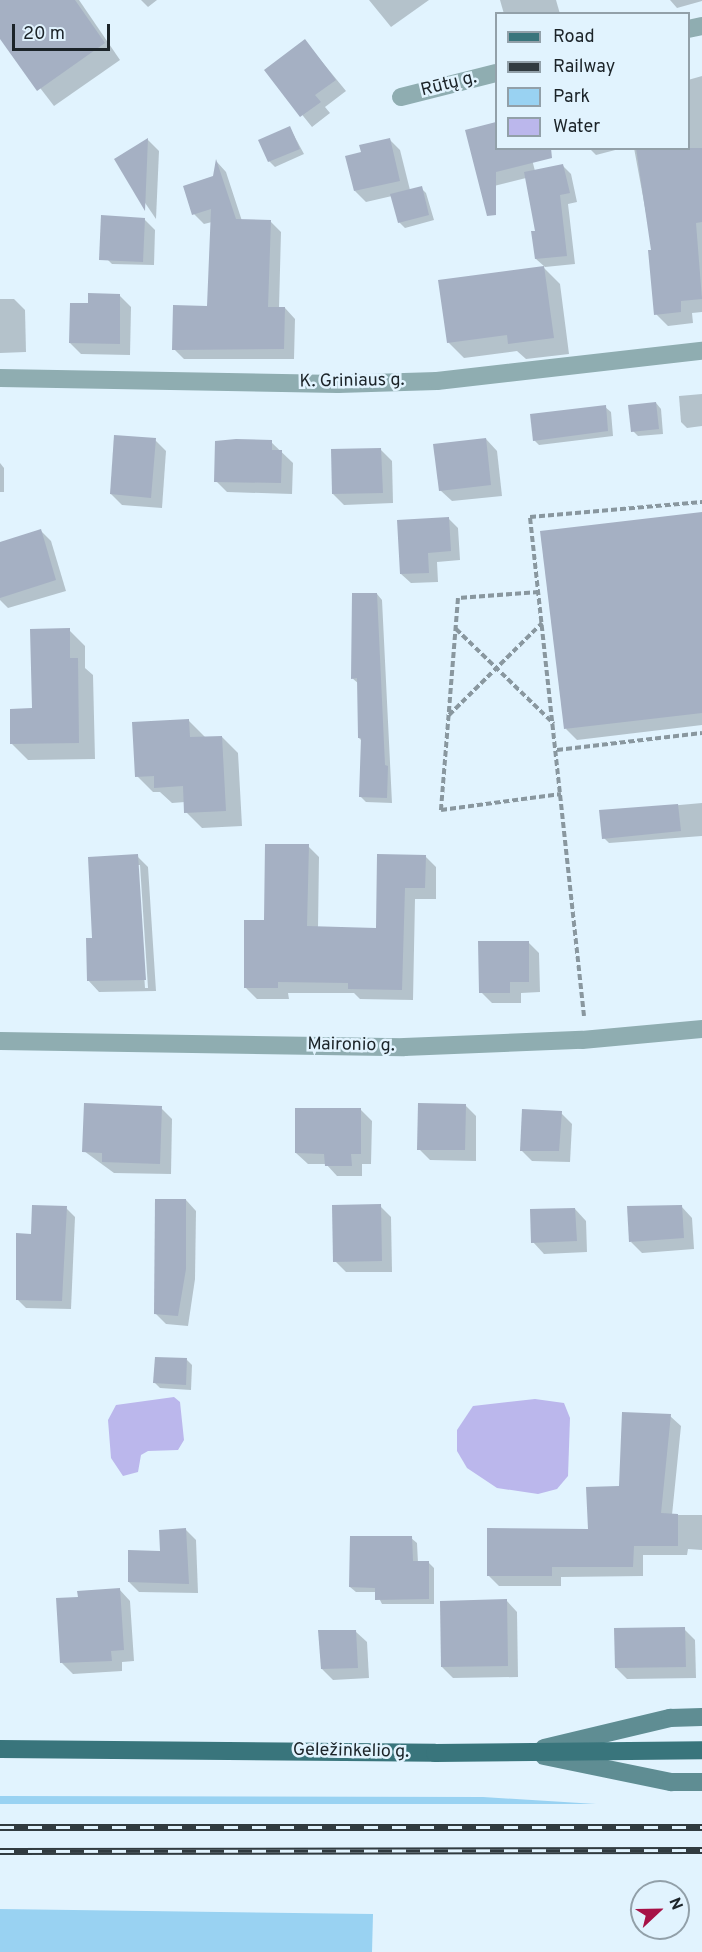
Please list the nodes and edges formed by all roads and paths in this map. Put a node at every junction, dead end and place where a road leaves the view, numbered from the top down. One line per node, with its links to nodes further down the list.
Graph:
1 (495, 73): 2 (street, Rūtų g.)
2 (401, 97)
3 (702, 351): 4 (street, K. Griniaus g.)
4 (0, 378)
5 (702, 502): 6 (path)
6 (539, 592): 7 (path); 8 (path)
7 (542, 622): 9 (path); 11 (path)
8 (455, 628): 9 (path); 10 (path)
9 (496, 669): 10 (path); 11 (path)
10 (448, 716): 14 (path)
11 (554, 724): 13 (path)
12 (702, 733): 13 (path)
13 (556, 750): 14 (path)
14 (561, 794): 16 (path)
15 (702, 1029): 16 (street, Maironio g.)
16 (582, 1040): 17 (street, Maironio g.)
17 (0, 1041)
18 (702, 1718): 21 (street)
19 (0, 1749): 21 (main road, Geležinkelio g.)
20 (702, 1750): 21 (main road, Geležinkelio g.)
21 (528, 1752): 22 (street)
22 (702, 1782)

